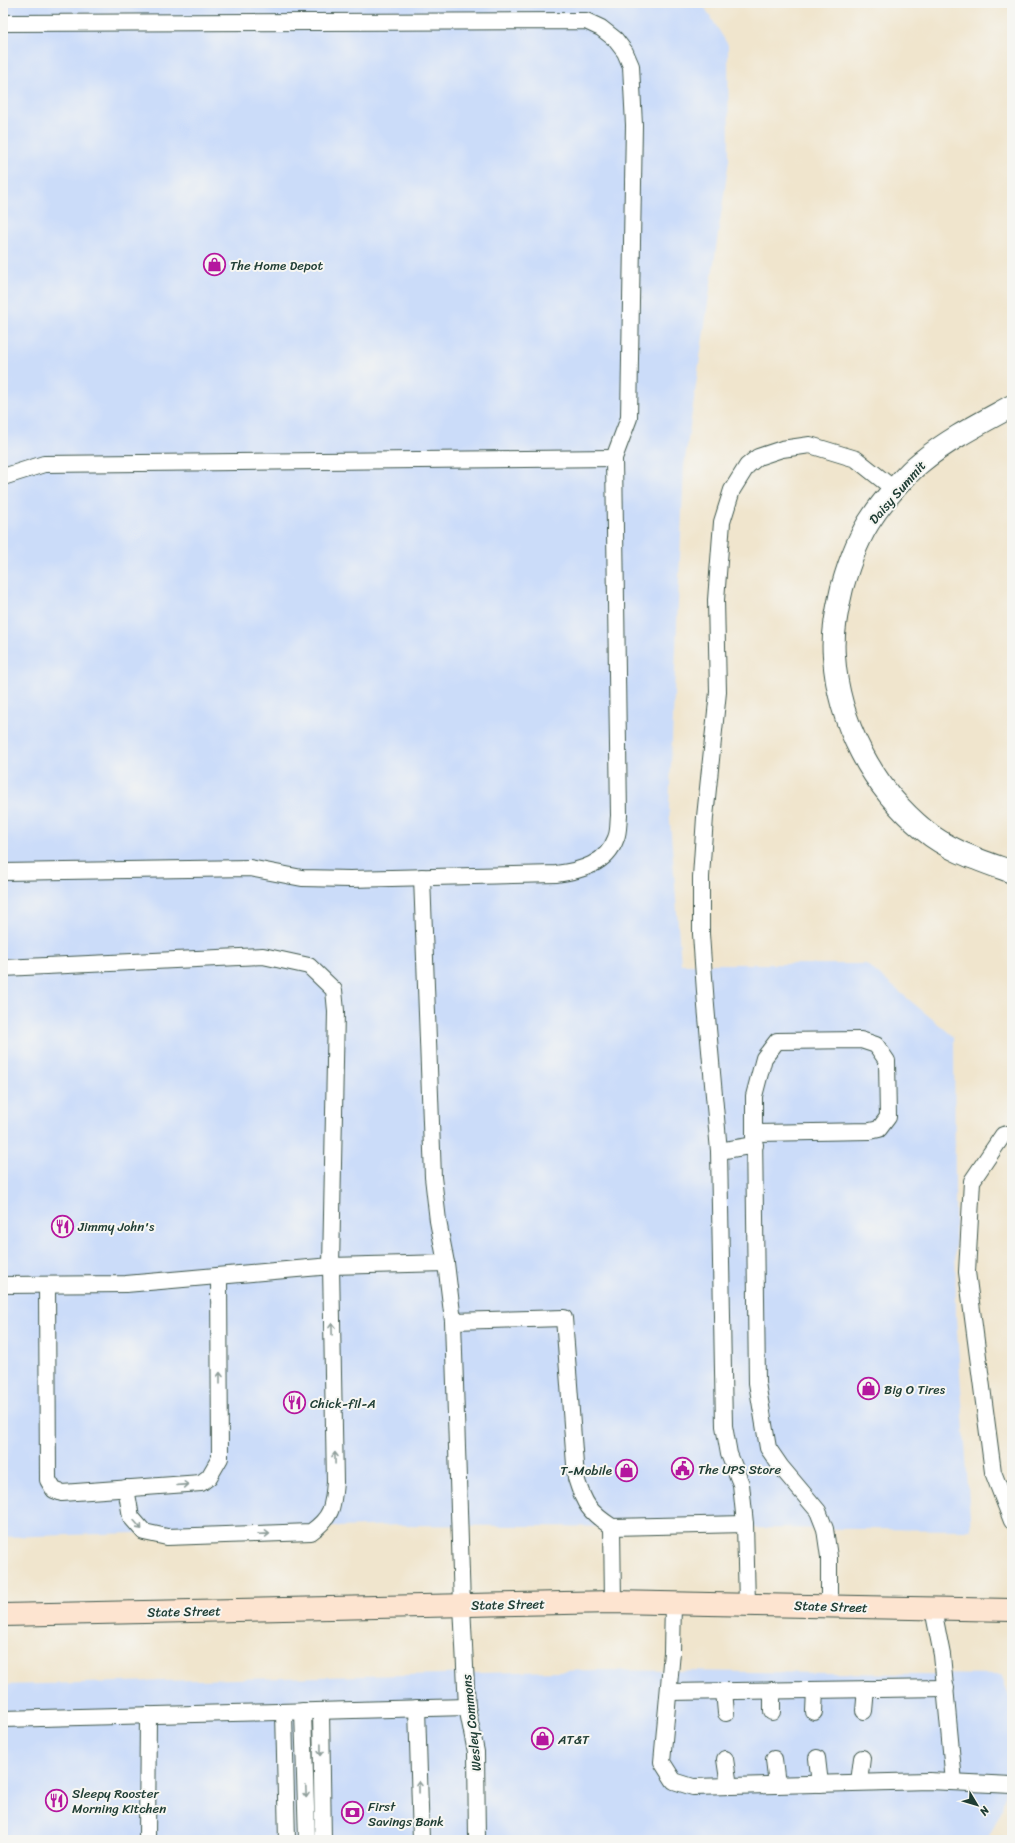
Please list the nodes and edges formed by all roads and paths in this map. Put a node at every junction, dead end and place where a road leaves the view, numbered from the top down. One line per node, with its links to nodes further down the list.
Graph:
1 (3, 23): 3 (lane)
2 (1012, 406): 5 (street, Daisy Summit)
3 (614, 458): 4 (lane); 8 (lane)
4 (3, 477)
5 (895, 490): 7 (street, Daisy Summit); 12 (lane)
6 (3, 872): 8 (lane)
7 (1012, 872)
8 (422, 877): 13 (lane, Wesley Commons)
9 (3, 968): 14 (lane)
10 (1012, 1133): 20 (lane)
11 (754, 1139): 11 (lane); 12 (lane); 27 (lane)
12 (719, 1151): 21 (lane)
13 (446, 1263): 14 (lane); 18 (lane, Wesley Commons)
14 (331, 1266): 15 (lane); 19 (lane, one-way to 14)
15 (219, 1276): 17 (lane); 19 (lane, one-way to 15)
16 (3, 1285): 17 (lane)
17 (46, 1285): 19 (lane)
18 (454, 1321): 22 (lane); 26 (lane, Wesley Commons)
19 (126, 1488)
20 (1012, 1521)
21 (745, 1524): 22 (lane); 25 (lane)
22 (612, 1528): 23 (lane)
23 (613, 1602): 24 (main road, State Street); 26 (main road, State Street)
24 (673, 1603): 25 (main road, State Street); 36 (lane)
25 (747, 1604): 27 (main road, State Street)
26 (462, 1605): 30 (main road, State Street); 37 (lane, Wesley Commons)
27 (829, 1606): 28 (main road, State Street)
28 (933, 1609): 29 (main road, State Street); 31 (lane)
29 (1012, 1610)
30 (3, 1615)
31 (946, 1688): 32 (lane); 53 (lane)
32 (866, 1689): 34 (lane); 40 (lane)
33 (772, 1690): 34 (lane); 35 (lane); 43 (lane)
34 (815, 1690): 44 (lane)
35 (724, 1691): 36 (lane); 45 (lane)
36 (669, 1692): 57 (lane)
37 (467, 1707): 38 (lane); 63 (lane, Wesley Commons)
38 (417, 1708): 39 (lane); 62 (lane, one-way to 38)
39 (321, 1711): 42 (lane); 61 (lane, one-way to 61)
40 (864, 1711)
41 (284, 1712): 42 (lane); 46 (lane); 59 (lane)
42 (303, 1712): 60 (lane, one-way to 60)
43 (772, 1712)
44 (814, 1712)
45 (726, 1713)
46 (148, 1715): 47 (lane); 58 (lane)
47 (3, 1719)
48 (817, 1758): 54 (lane)
49 (862, 1758): 52 (lane)
50 (725, 1759): 57 (lane)
51 (774, 1759): 55 (lane)
52 (859, 1782): 53 (lane); 54 (lane)
53 (954, 1782): 56 (lane)
54 (820, 1784): 55 (lane)
55 (777, 1785): 57 (lane)
56 (1012, 1785)
57 (729, 1786)
58 (147, 1840)
59 (287, 1840)
60 (307, 1840)
61 (323, 1840)
62 (421, 1840)
63 (477, 1840)

